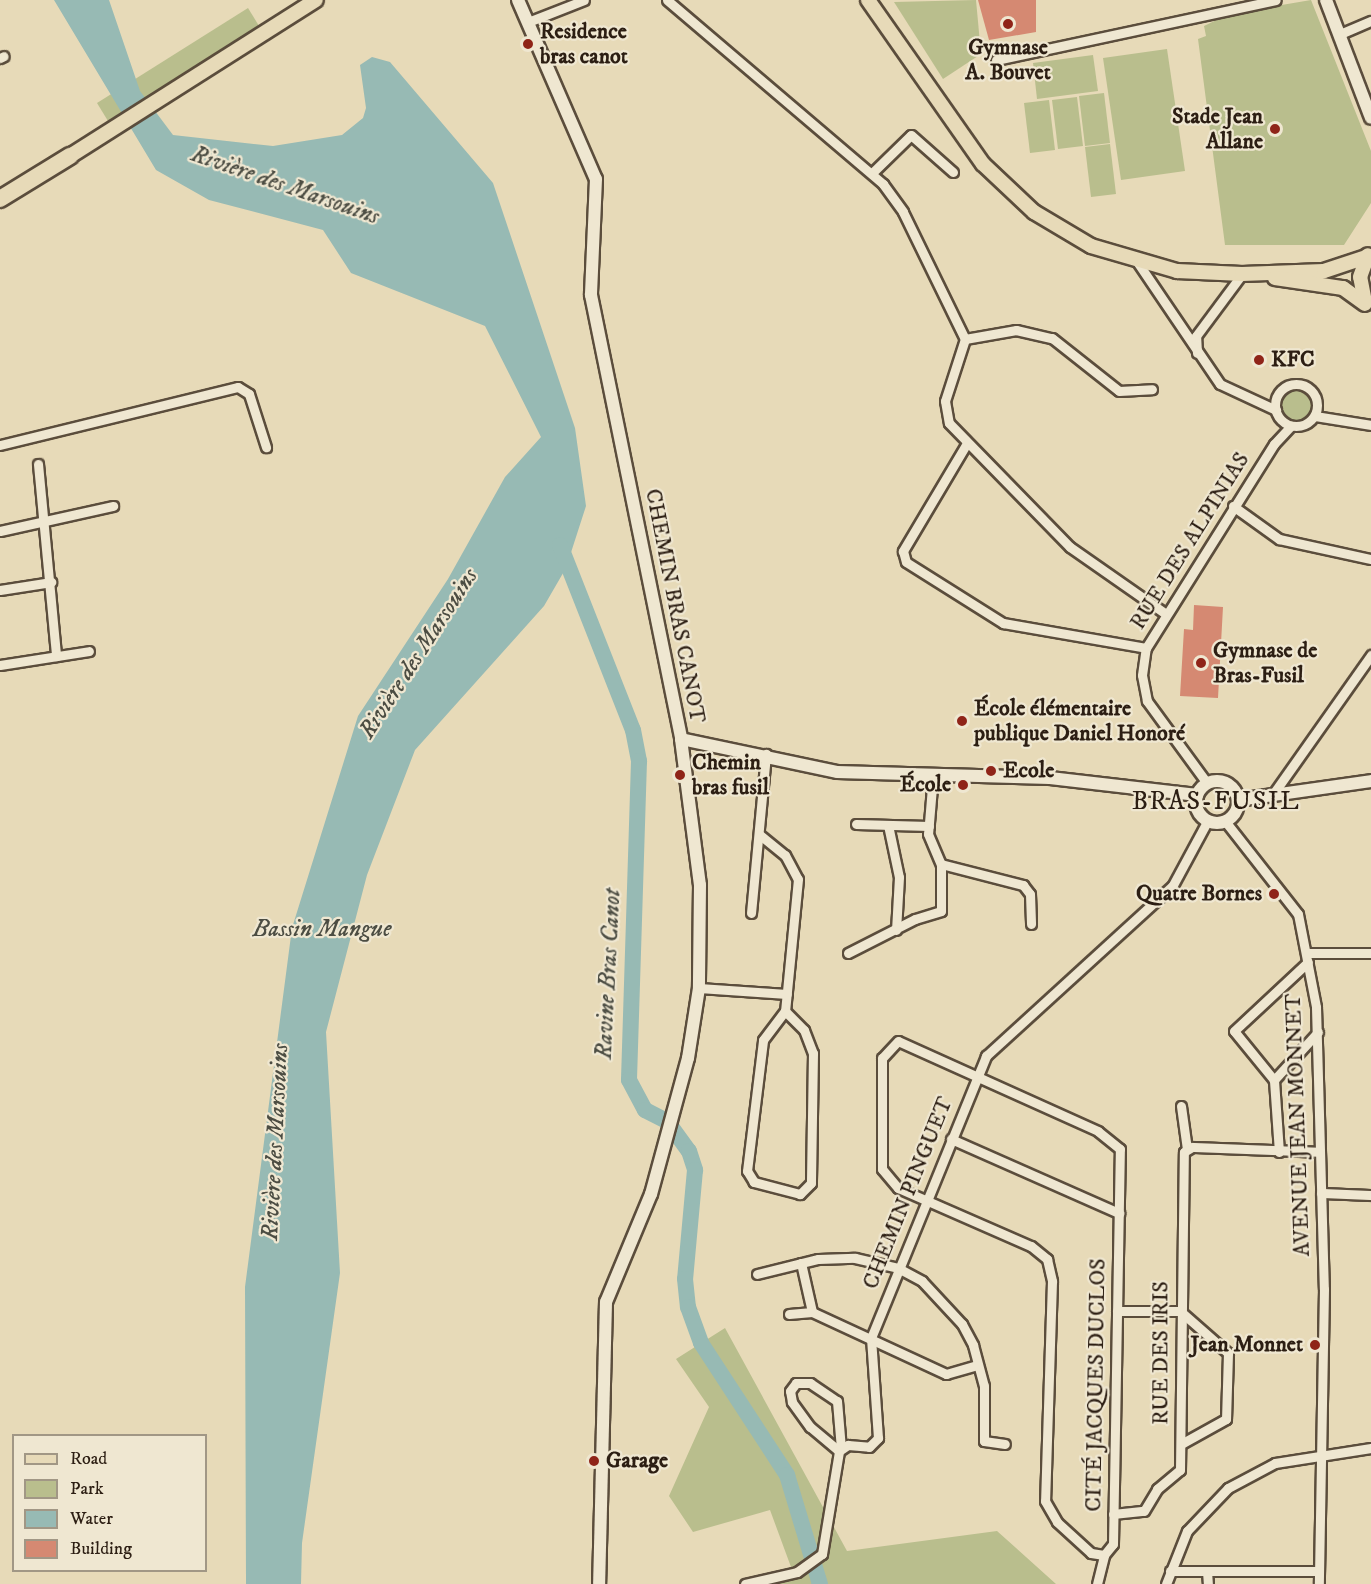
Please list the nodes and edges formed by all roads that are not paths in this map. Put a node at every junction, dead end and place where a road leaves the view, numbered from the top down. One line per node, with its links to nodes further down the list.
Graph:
1 (316, 0): 13 (main road)
2 (518, 0): 9 (street, CHEMIN BRAS CANOT)
3 (584, 0): 9 (street)
4 (668, 0): 14 (street)
5 (868, 0): 19 (main road)
6 (1276, 0): 11 (street)
7 (1326, 0): 10 (street)
8 (1371, 21): 10 (street)
9 (528, 22): 50 (street, CHEMIN BRAS CANOT)
10 (1340, 34): 12 (street)
11 (996, 60)
12 (1371, 118)
13 (70, 156): 16 (highway); 17 (highway)
14 (872, 172): 15 (street); 23 (street)
15 (953, 172)
16 (0, 187)
17 (0, 198)
18 (1369, 254): 21 (main road); 22 (main road)
19 (1138, 263): 20 (main road); 24 (street)
20 (1242, 274): 21 (main road); 24 (street)
21 (1259, 275): 22 (main road)
22 (1368, 308)
23 (965, 339): 25 (street); 32 (street)
24 (1198, 356): 27 (street)
25 (1152, 389)
26 (1277, 397): 27 (street); 28 (street); 29 (street)
27 (1255, 403): 29 (street)
28 (1316, 411): 30 (street); 31 (street)
29 (1278, 414): 31 (street); 34 (street, RUE DES ALPINIAS)
30 (1371, 425)
31 (1291, 426): 34 (street, RUE DES ALPINIAS)
32 (967, 443): 44 (street); 45 (street)
33 (0, 444): 35 (street)
34 (1274, 444): 38 (street, RUE DES ALPINIAS)
35 (266, 447)
36 (38, 464): 39 (street)
37 (112, 506): 39 (street)
38 (1233, 506): 41 (street); 44 (street, RUE DES ALPINIAS)
39 (45, 522): 40 (street); 42 (street)
40 (0, 531)
41 (1371, 558)
42 (51, 582): 43 (street); 48 (street)
43 (0, 590)
44 (1166, 614): 45 (street, RUE DES ALPINIAS)
45 (1146, 648): 54 (street, RUE DES ALPINIAS)
46 (89, 651): 48 (street)
47 (1371, 655): 56 (street)
48 (56, 656): 49 (street)
49 (0, 665)
50 (681, 739): 51 (street); 71 (street, CHEMIN BRAS CANOT)
51 (766, 753): 52 (street); 63 (street)
52 (933, 775): 55 (street); 62 (street)
53 (1371, 781): 56 (street)
54 (1207, 783): 55 (street); 57 (street)
55 (1197, 795): 58 (street)
56 (1271, 797): 57 (street)
57 (1238, 800): 59 (street)
58 (1208, 820): 59 (street); 75 (street, CHEMIN PINGUET)
59 (1225, 821): 70 (street, AVENUE JEAN MONNET)
60 (856, 824): 61 (street)
61 (888, 825): 62 (street); 67 (street)
62 (929, 826): 64 (street)
63 (760, 835): 65 (street); 72 (street)
64 (941, 864): 66 (street); 67 (street)
65 (751, 913)
66 (1031, 924)
67 (896, 930): 68 (street)
68 (848, 953)
69 (1371, 953): 70 (street)
70 (1308, 958): 74 (street, AVENUE JEAN MONNET); 76 (street)
71 (699, 988): 72 (street); 105 (street, CHEMIN BRAS CANOT)
72 (787, 993): 73 (street)
73 (785, 1011): 73 (street)
74 (1318, 1032): 76 (street); 81 (street, AVENUE JEAN MONNET)
75 (977, 1076): 78 (street, CHEMIN PINGUET); 84 (street, CITÉ JACQUES DUCLOS); 85 (street, CITÉ JACQUES DUCLOS)
76 (1274, 1080): 80 (street)
77 (1181, 1106): 79 (street, RUE DES IRIS)
78 (951, 1139): 84 (street, CHEMIN PINGUET); 85 (street)
79 (1187, 1149): 80 (street); 90 (street, RUE DES IRIS)
80 (1279, 1152): 81 (street)
81 (1320, 1152): 82 (street, AVENUE JEAN MONNET)
82 (1322, 1193): 83 (street); 99 (street, AVENUE JEAN MONNET)
83 (1371, 1195)
84 (925, 1201): 87 (street, CHEMIN PINGUET); 101 (street, CITÉ JACQUES DUCLOS)
85 (1119, 1213): 89 (street, CITÉ JACQUES DUCLOS)
86 (801, 1263): 87 (street); 88 (street); 91 (street)
87 (898, 1268): 93 (street, CHEMIN PINGUET); 94 (street)
88 (757, 1275)
89 (1117, 1311): 90 (street); 100 (street, CITÉ JACQUES DUCLOS)
90 (1180, 1311): 96 (street, RUE DES IRIS); 96 (street)
91 (812, 1312): 92 (street); 93 (street)
92 (789, 1314)
93 (871, 1338): 94 (street); 98 (street, CHEMIN PINGUET)
94 (978, 1365): 95 (street)
95 (1005, 1444)
96 (1181, 1444): 100 (street, RUE DES IRIS)
97 (1371, 1448): 99 (street)
98 (840, 1450): 98 (street); 106 (street)
99 (1319, 1454): 102 (street); 104 (street, AVENUE JEAN MONNET)
100 (1113, 1514): 101 (street, CITÉ JACQUES DUCLOS)
101 (1104, 1555): 107 (street, CITÉ JACQUES DUCLOS)
102 (1170, 1570): 103 (street); 108 (street)
103 (1207, 1571): 104 (street); 109 (street)
104 (1319, 1571): 110 (street, AVENUE JEAN MONNET)
105 (598, 1584)
106 (745, 1584)
107 (1097, 1584)
108 (1166, 1584)
109 (1208, 1584)
110 (1320, 1584)

